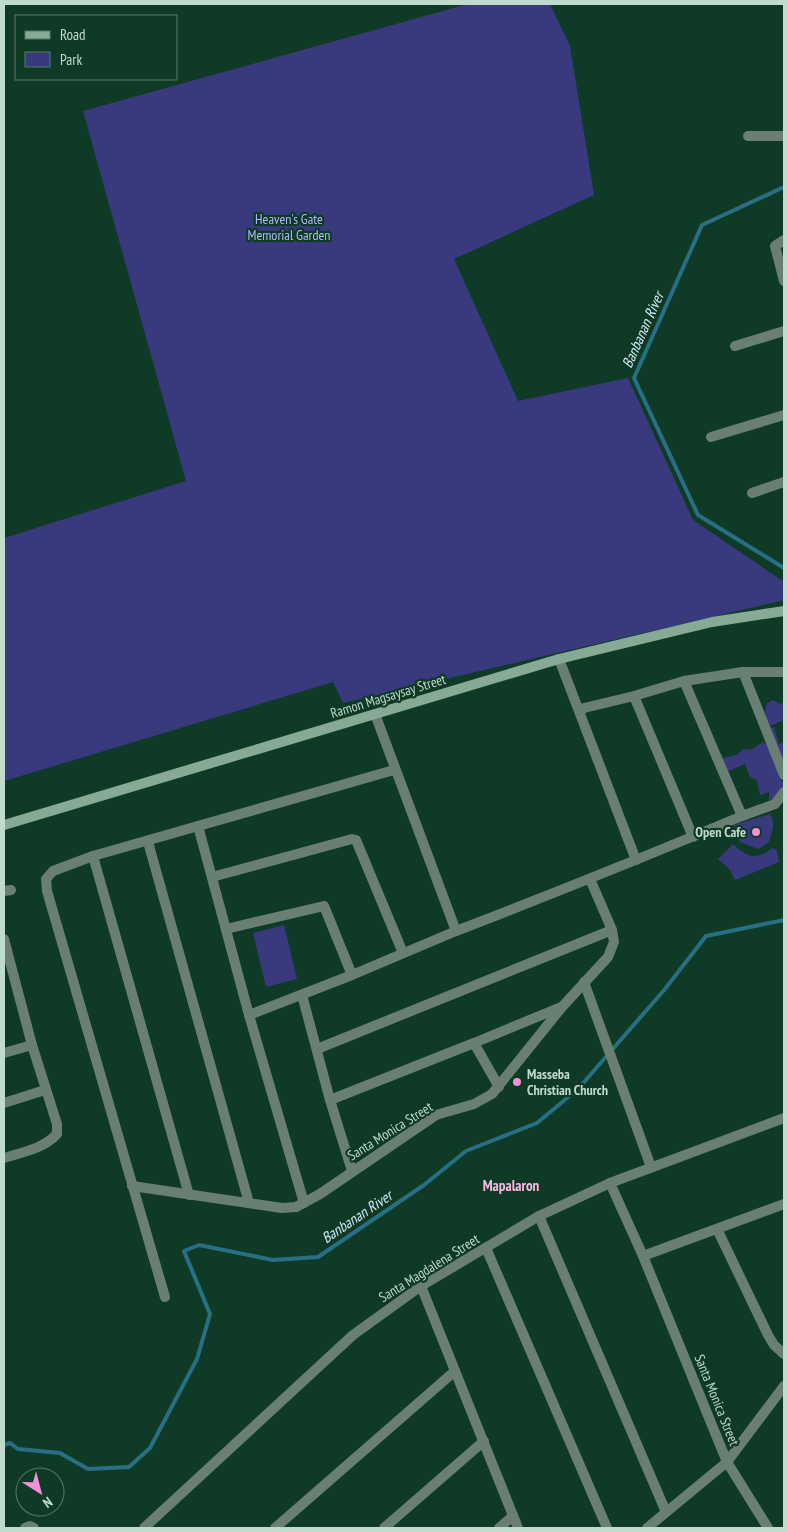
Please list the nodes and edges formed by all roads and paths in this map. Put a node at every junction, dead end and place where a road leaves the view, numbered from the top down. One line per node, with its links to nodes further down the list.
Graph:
1 (748, 136): 2 (street)
2 (784, 136)
3 (784, 240): 4 (street)
4 (784, 281)
5 (784, 330): 6 (street)
6 (735, 346)
7 (784, 415): 8 (street)
8 (711, 437)
9 (784, 482): 10 (street)
10 (752, 493)
11 (784, 611): 12 (main road, Ramon Magsaysay Street)
12 (559, 659): 17 (street); 18 (main road, Ramon Magsaysay Street)
13 (743, 672): 14 (street); 15 (street); 20 (street)
14 (784, 672)
15 (684, 681): 16 (street); 22 (street)
16 (634, 696): 17 (street); 25 (street)
17 (580, 711): 28 (street)
18 (375, 714): 19 (street); 23 (main road, Ramon Magsaysay Street)
19 (394, 770): 24 (street); 33 (street)
20 (784, 775)
21 (784, 792): 22 (street)
22 (742, 816): 25 (street)
23 (4, 825)
24 (198, 826): 26 (street); 29 (street)
25 (693, 837): 28 (street)
26 (148, 842): 27 (street); 57 (street)
27 (93, 856): 54 (street); 55 (street)
28 (636, 860): 30 (street)
29 (212, 877): 31 (street); 35 (street)
30 (590, 879): 32 (street); 33 (street)
31 (226, 928): 36 (street); 40 (street)
32 (612, 930): 37 (street, Santa Monica Street); 43 (street)
33 (456, 932): 35 (street)
34 (4, 939): 42 (street)
35 (403, 953): 36 (street)
36 (352, 975): 38 (street)
37 (584, 982): 39 (street, Santa Monica Street); 51 (street)
38 (302, 995): 40 (street); 43 (street)
39 (562, 1007): 41 (street); 45 (street, Santa Monica Street)
40 (249, 1015): 56 (street)
41 (474, 1043): 45 (street); 47 (street)
42 (32, 1045): 44 (street); 46 (street)
43 (317, 1050): 47 (street)
44 (4, 1053)
45 (499, 1087): 52 (street, Santa Monica Street)
46 (45, 1090): 48 (street); 50 (street)
47 (330, 1100): 52 (street)
48 (4, 1103)
49 (784, 1118): 51 (street, Santa Magdalena Street)
50 (4, 1158)
51 (651, 1167): 53 (street, Santa Magdalena Street)
52 (352, 1171): 56 (street, Santa Monica Street)
53 (610, 1183): 59 (street, Santa Magdalena Street); 62 (street, Santa Monica Street)
54 (132, 1186): 55 (street, Santa Monica Street); 64 (street)
55 (189, 1194): 57 (street, Santa Monica Street)
56 (304, 1202): 57 (street, Santa Monica Street)
57 (249, 1203)
58 (784, 1204): 60 (street)
59 (539, 1216): 61 (street, Santa Magdalena Street); 70 (street)
60 (718, 1229): 62 (street); 65 (street)
61 (486, 1248): 63 (street, Santa Magdalena Street); 79 (street)
62 (643, 1256): 69 (street, Santa Monica Street)
63 (421, 1286): 66 (street); 74 (street, Santa Magdalena Street)
64 (165, 1297)
65 (784, 1354)
66 (456, 1371): 68 (street); 75 (street)
67 (784, 1386): 69 (street)
68 (484, 1441): 71 (street); 76 (street)
69 (727, 1462): 70 (street); 81 (street, Santa Monica Street)
70 (666, 1512): 80 (street)
71 (513, 1516): 77 (street); 78 (street)
72 (26, 1528): 73 (street)
73 (34, 1528)
74 (144, 1528)
75 (275, 1528)
76 (384, 1528)
77 (499, 1528)
78 (518, 1528)
79 (607, 1528)
80 (647, 1528)
81 (768, 1528)

